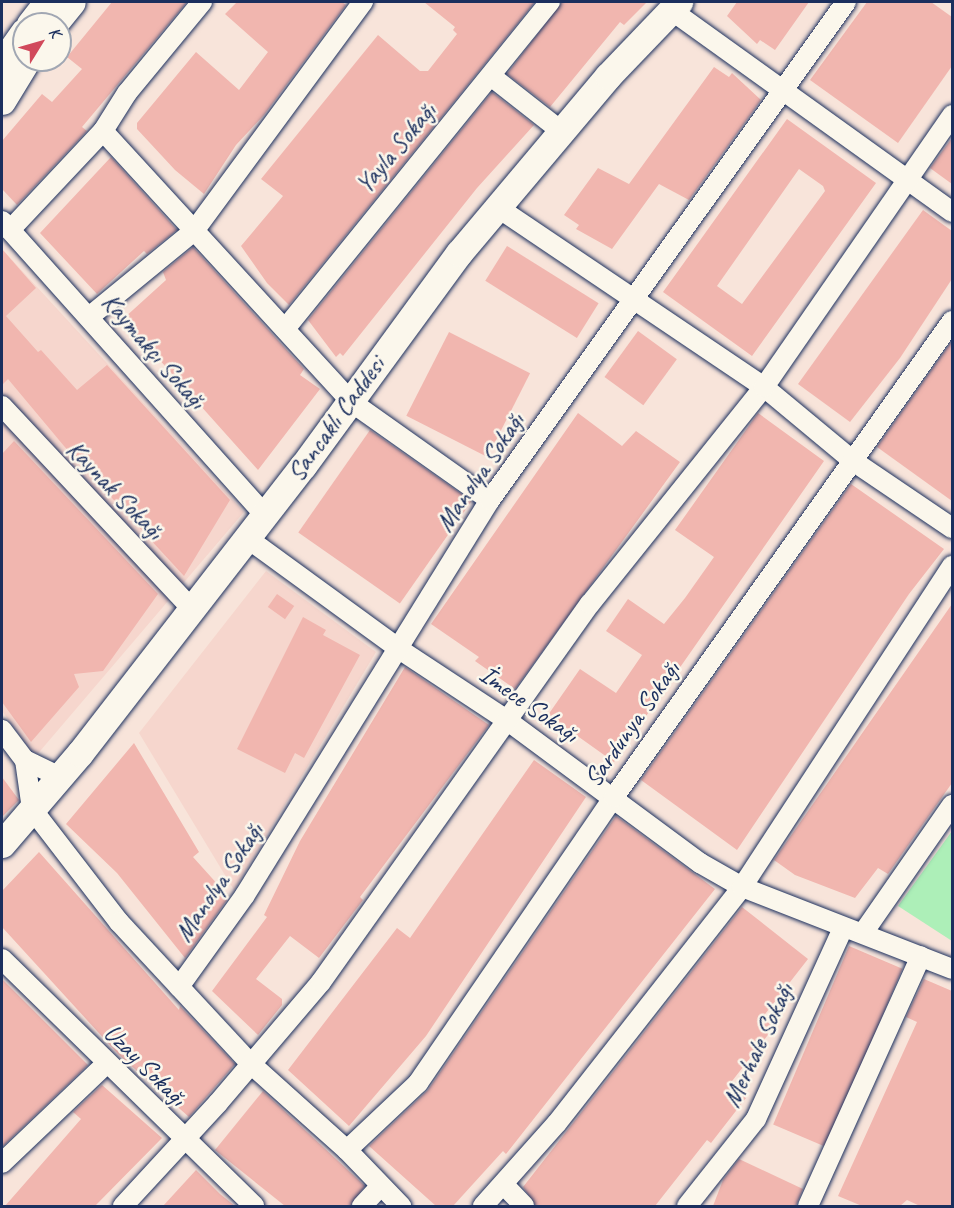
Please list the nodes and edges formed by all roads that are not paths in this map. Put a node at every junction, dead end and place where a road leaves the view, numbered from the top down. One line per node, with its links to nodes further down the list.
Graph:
1 (202, 2): 13 (street)
2 (363, 2): 19 (street)
3 (550, 2): 9 (street, Yayla Sokağı)
4 (846, 2): 10 (street, Manolya Sokağı)
5 (675, 6): 10 (street); 14 (street, Sancaklı Caddesi)
6 (12, 49): 7 (street)
7 (2, 63)
8 (20, 72): 11 (street)
9 (491, 76): 14 (street); 23 (street, Yayla Sokağı)
10 (783, 90): 15 (street); 20 (street, Manolya Sokağı)
11 (2, 101)
12 (952, 115): 15 (street)
13 (103, 131): 18 (street); 19 (street)
14 (561, 131): 16 (street, Sancaklı Caddesi)
15 (909, 180): 17 (street); 24 (street)
16 (497, 207): 20 (street); 25 (street, Sancaklı Caddesi)
17 (952, 212)
18 (6, 226): 21 (street, Kaymakçı Sokağı)
19 (194, 231): 21 (street); 23 (street)
20 (633, 301): 24 (street); 28 (street, Manolya Sokağı)
21 (89, 317): 29 (street, Kaymakçı Sokağı)
22 (952, 321): 27 (street, Sardunya Sokağı)
23 (285, 329): 25 (street)
24 (764, 387): 27 (street); 35 (street)
25 (350, 401): 28 (street); 29 (street, Sancaklı Caddesi)
26 (2, 406): 33 (street, Kaynak Sokağı)
27 (853, 461): 30 (street); 39 (street, Sardunya Sokağı)
28 (490, 500): 34 (street, Manolya Sokağı)
29 (265, 515): 31 (street, Sancaklı Caddesi)
30 (952, 528)
31 (247, 538): 33 (street, Sancaklı Caddesi); 34 (street, İmece Sokağı)
32 (952, 566): 43 (street)
33 (192, 609): 38 (street, Sancaklı Caddesi)
34 (399, 649): 35 (street, İmece Sokağı); 49 (street, Manolya Sokağı)
35 (508, 721): 39 (street, İmece Sokağı); 51 (street)
36 (2, 730): 37 (street)
37 (26, 760): 38 (street); 41 (street)
38 (60, 777): 41 (street, Sancaklı Caddesi)
39 (614, 796): 43 (street, İmece Sokağı); 53 (street, Sardunya Sokağı)
40 (952, 806): 45 (street)
41 (32, 809): 42 (street, Sancaklı Caddesi); 49 (street)
42 (2, 844)
43 (742, 887): 44 (street, İmece Sokağı); 55 (street)
44 (843, 928): 45 (street, İmece Sokağı); 63 (street, Merhale Sokağı)
45 (863, 933): 46 (street, İmece Sokağı)
46 (921, 956): 48 (street, İmece Sokağı); 64 (street)
47 (2, 959): 50 (street, Uzay Sokağı)
48 (952, 969)
49 (179, 987): 51 (street)
50 (107, 1063): 52 (street, Uzay Sokağı); 54 (street)
51 (251, 1064): 52 (street); 53 (street)
52 (183, 1141): 57 (street); 58 (street, Uzay Sokağı)
53 (347, 1150): 56 (street)
54 (2, 1162)
55 (504, 1185): 61 (street); 62 (street)
56 (380, 1187): 59 (street); 60 (street)
57 (123, 1206)
58 (254, 1206)
59 (362, 1206)
60 (401, 1206)
61 (483, 1206)
62 (524, 1206)
63 (687, 1206)
64 (808, 1206)

